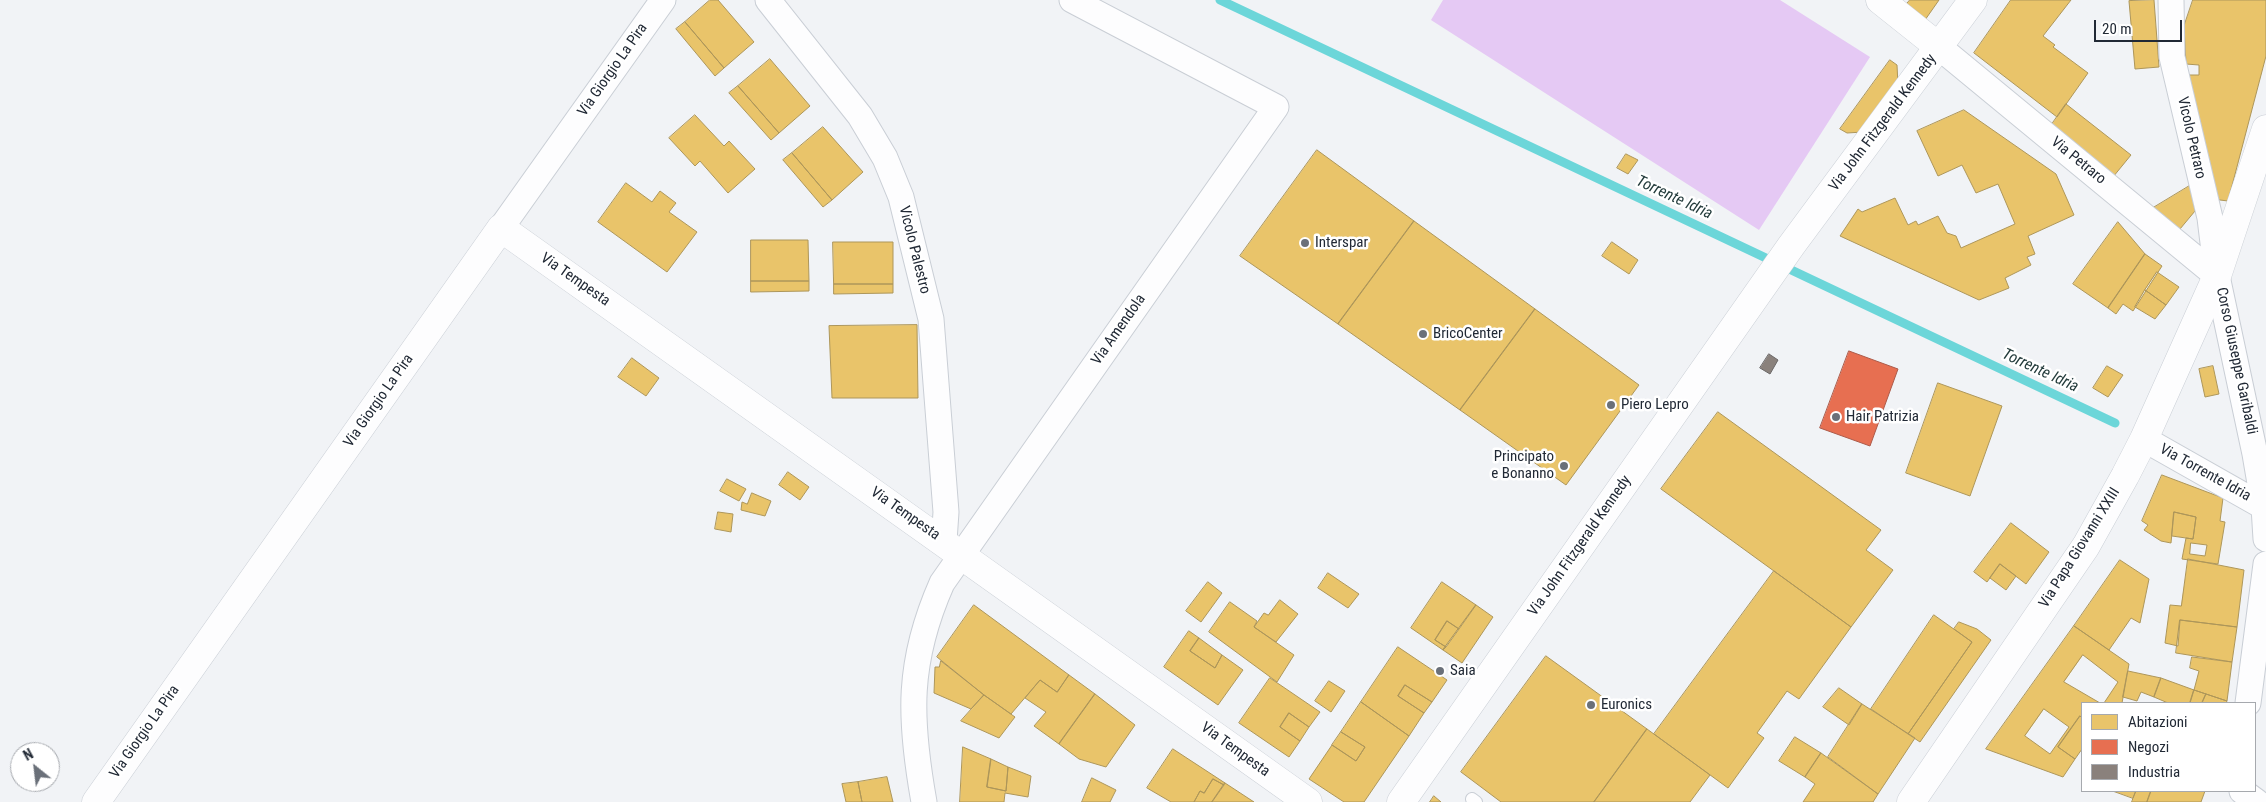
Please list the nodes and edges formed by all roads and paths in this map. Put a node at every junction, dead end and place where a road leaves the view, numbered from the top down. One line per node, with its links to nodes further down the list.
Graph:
1 (663, 0): 9 (street, Via Giorgio La Pira)
2 (768, 0): 15 (street, Vicolo Palestro)
3 (1072, 0): 15 (street, Via Amendola)
4 (1880, 0): 7 (main road)
5 (1973, 0): 7 (main road, Via John Fitzgerald Kennedy)
6 (2171, 0): 10 (street, Vicolo Petraro)
7 (1939, 47): 10 (street, Via Petraro); 22 (main road, Via John Fitzgerald Kennedy)
8 (2266, 129): 10 (main road, Corso Giuseppe Garibaldi)
9 (501, 228): 15 (main road, Via Tempesta); 19 (main road, Via Giorgio La Pira)
10 (2217, 276): 11 (main road, Via Papa Giovanni XXIII); 12 (street, Corso Giuseppe Garibaldi)
11 (2144, 439): 13 (street, Via Torrente Idria); 23 (main road, Via Papa Giovanni XXIII)
12 (2261, 457): 13 (street, Corso Giuseppe Garibaldi)
13 (2265, 507): 14 (street, Corso Giuseppe Garibaldi)
14 (2266, 539)
15 (953, 548): 20 (street, Via Amendola); 21 (main road, Via Tempesta)
16 (2266, 564): 17 (street)
17 (2248, 702)
18 (2243, 792): 24 (street)
19 (96, 802)
20 (924, 802)
21 (1308, 802)
22 (1401, 802)
23 (1911, 802)
24 (2257, 802)

